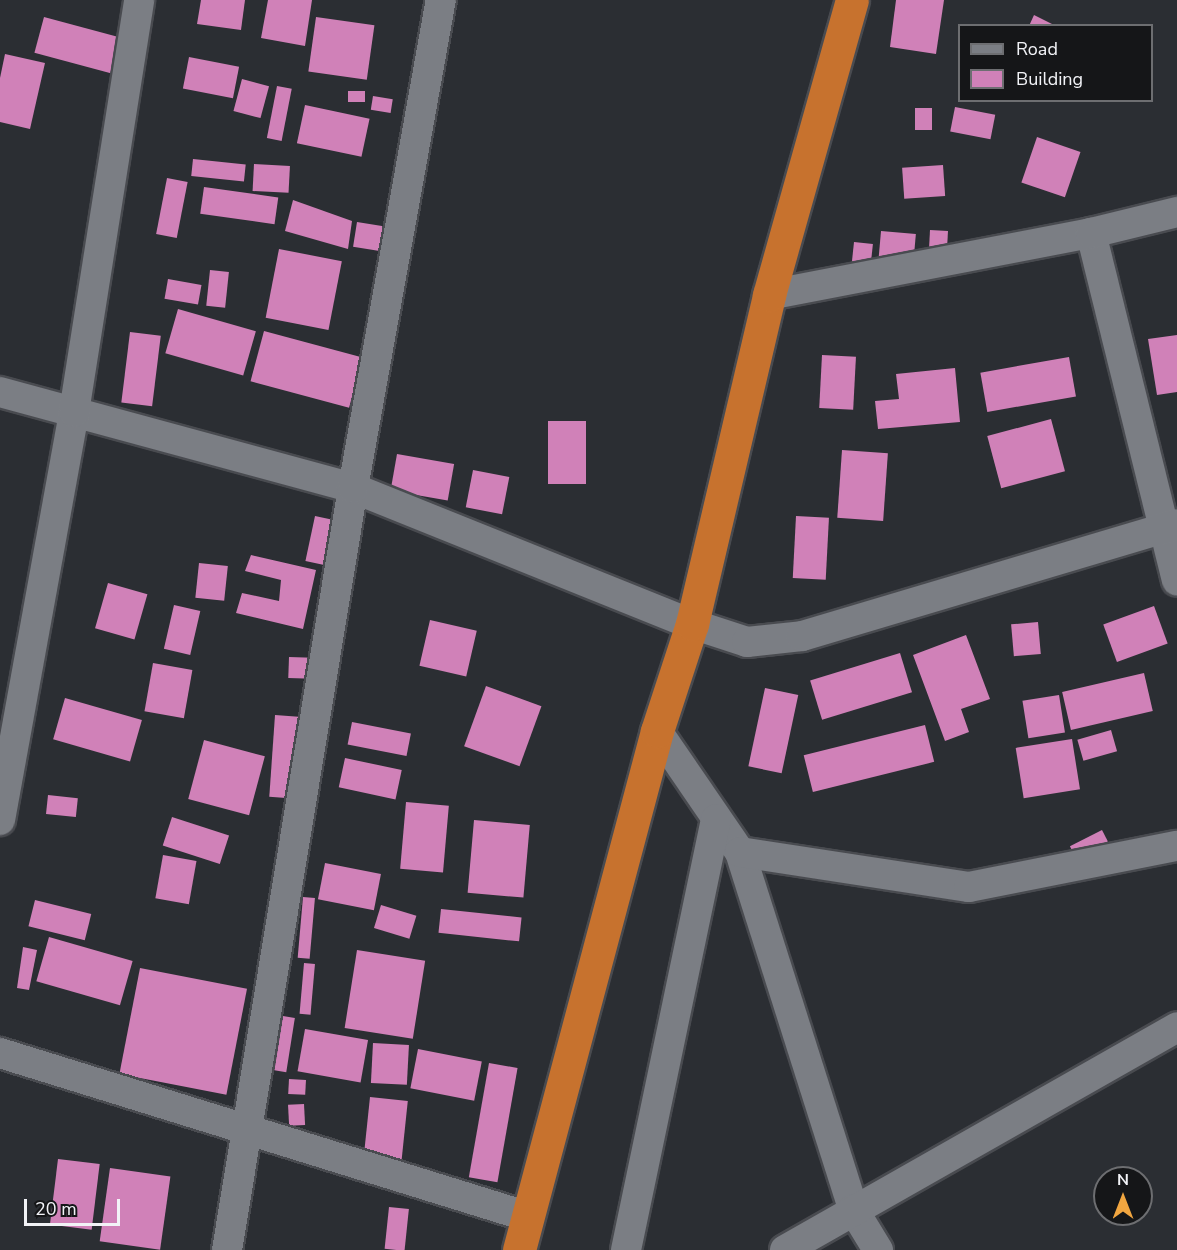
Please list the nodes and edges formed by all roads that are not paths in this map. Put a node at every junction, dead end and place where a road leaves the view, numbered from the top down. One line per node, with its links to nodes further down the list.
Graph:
1 (139, 0): 8 (street)
2 (441, 0): 9 (street)
3 (852, 0): 6 (highway)
4 (1177, 212): 5 (street)
5 (1091, 232): 6 (street); 10 (street)
6 (769, 296): 12 (highway)
7 (0, 392): 8 (street)
8 (74, 412): 9 (street); 15 (street)
9 (353, 488): 12 (street); 20 (street)
10 (1169, 525): 11 (street); 12 (street)
11 (1177, 581)
12 (692, 624): 13 (highway)
13 (657, 731): 14 (street); 22 (highway)
14 (716, 819): 17 (street); 25 (street)
15 (0, 820)
16 (1177, 846): 17 (street)
17 (740, 852): 21 (street)
18 (1177, 1027): 21 (street)
19 (0, 1053): 20 (street)
20 (246, 1129): 22 (street); 23 (street)
21 (853, 1209): 26 (street); 27 (street)
22 (526, 1216): 24 (highway)
23 (227, 1250)
24 (519, 1250)
25 (626, 1250)
26 (785, 1250)
27 (878, 1250)

